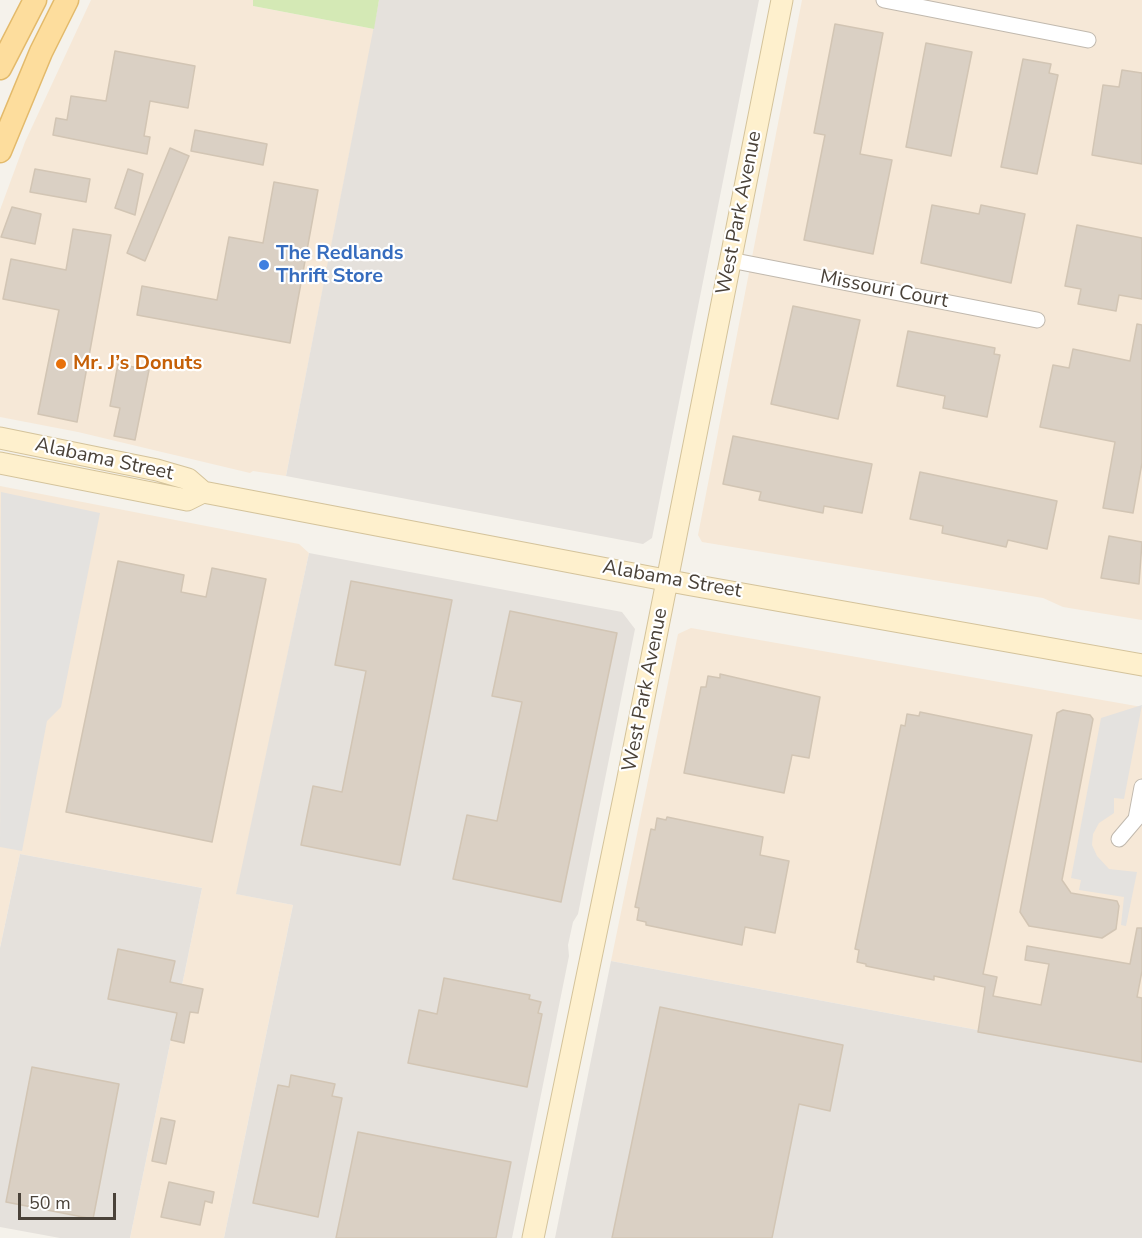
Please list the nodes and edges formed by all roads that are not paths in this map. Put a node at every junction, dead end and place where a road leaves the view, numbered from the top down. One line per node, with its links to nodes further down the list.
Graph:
1 (35, 0): 6 (main road)
2 (68, 0): 7 (main road)
3 (782, 0): 8 (main road, West Park Avenue)
4 (884, 0): 5 (street)
5 (1088, 40)
6 (0, 68)
7 (0, 151)
8 (730, 261): 9 (street, Missouri Court); 13 (main road, West Park Avenue)
9 (1037, 320)
10 (0, 438): 12 (main road, Alabama Street)
11 (0, 464): 12 (main road, Alabama Street)
12 (203, 492): 13 (main road, Alabama Street)
13 (668, 580): 14 (main road, Alabama Street); 17 (main road, West Park Avenue)
14 (1142, 665)
15 (1142, 787): 16 (street)
16 (1119, 838)
17 (533, 1238)

